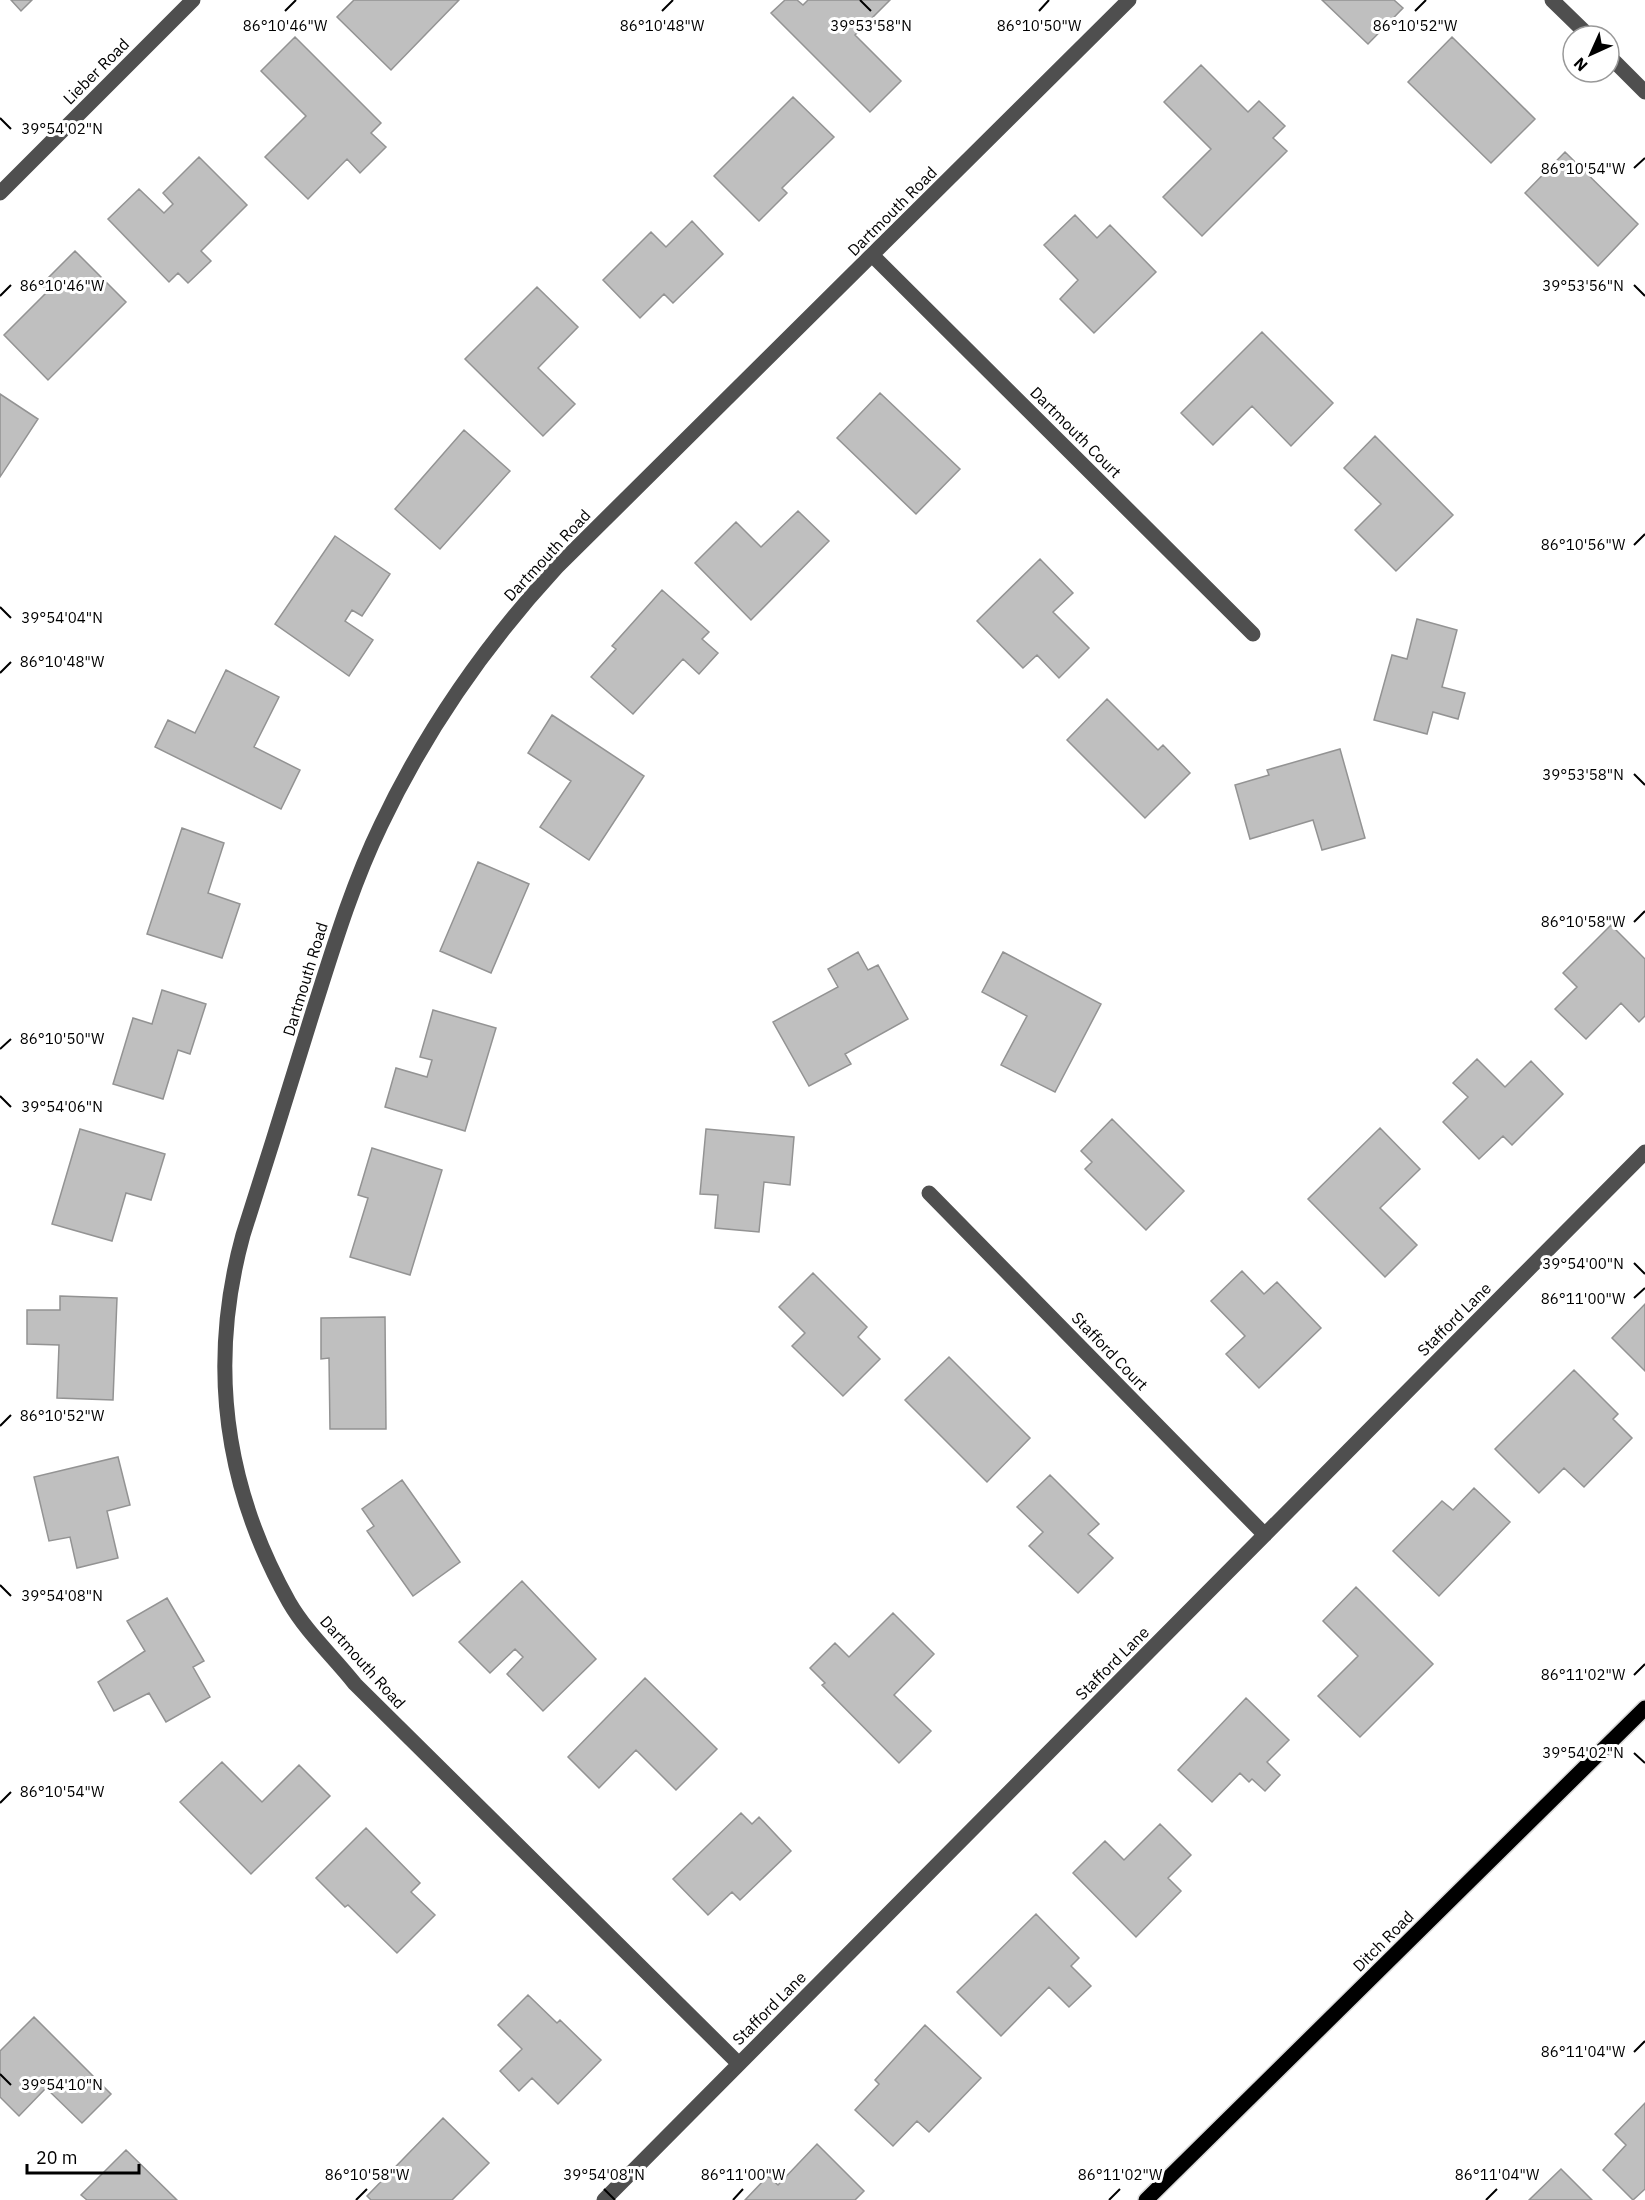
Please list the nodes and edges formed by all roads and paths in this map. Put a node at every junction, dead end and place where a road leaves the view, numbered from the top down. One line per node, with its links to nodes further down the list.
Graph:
1 (193, 0): 7 (street, Lieber Road)
2 (1129, 0): 8 (street, Dartmouth Road)
3 (1552, 0): 4 (street)
4 (1577, 24)
5 (1621, 68): 6 (street)
6 (1645, 92)
7 (0, 193)
8 (873, 256): 9 (street, Dartmouth Court); 14 (street, Dartmouth Road)
9 (1253, 634)
10 (1645, 1152): 12 (street, Stafford Lane)
11 (929, 1193): 12 (street, Stafford Court)
12 (1265, 1535): 14 (street, Stafford Lane)
13 (1645, 1708): 16 (main road, Ditch Road)
14 (739, 2064): 15 (street, Stafford Lane)
15 (604, 2200)
16 (1146, 2200)

